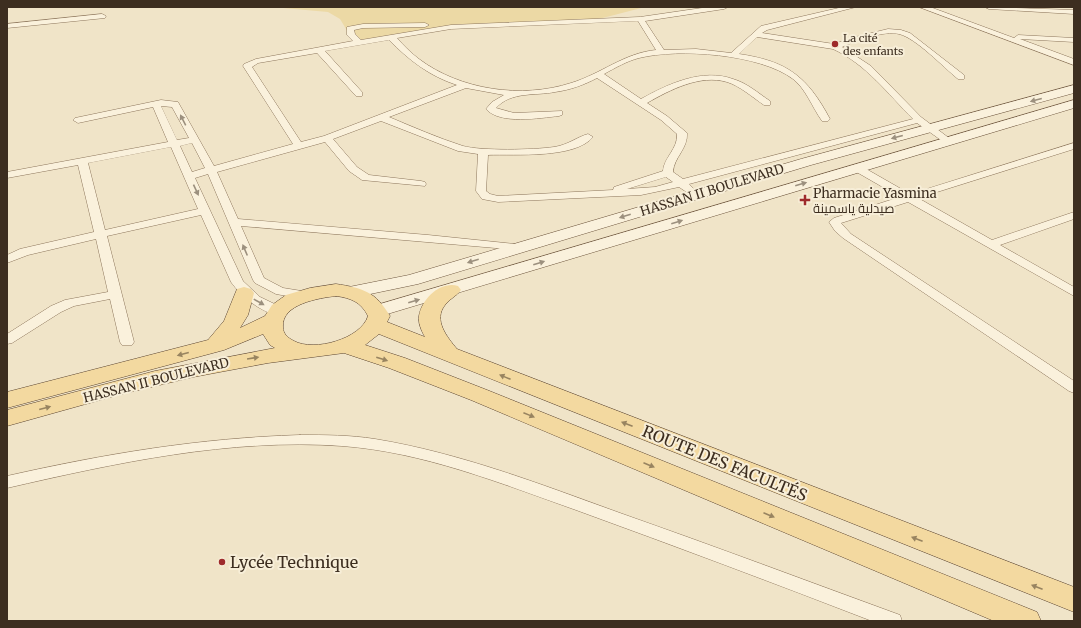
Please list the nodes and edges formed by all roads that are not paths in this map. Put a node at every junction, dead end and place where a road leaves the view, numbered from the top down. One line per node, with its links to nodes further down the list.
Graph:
1 (724, 7): 8 (street)
2 (852, 7): 11 (street)
3 (923, 7): 12 (street)
4 (989, 7): 5 (street)
5 (1021, 8): 6 (street)
6 (1074, 12)
7 (102, 16): 9 (street)
8 (640, 19): 10 (street); 20 (street)
9 (7, 26)
10 (437, 29): 13 (street); 15 (street)
11 (755, 34): 17 (street); 21 (street)
12 (1004, 36): 14 (street); 19 (street)
13 (391, 37): 15 (street); 25 (street)
14 (1074, 40)
15 (359, 42): 18 (street)
16 (1074, 45): 19 (street)
17 (835, 46): 24 (street); 37 (street)
18 (318, 49): 28 (street); 43 (street)
19 (1046, 51): 22 (street)
20 (661, 52): 21 (street); 23 (street)
21 (732, 56): 36 (street)
22 (1074, 62)
23 (597, 74): 27 (street); 29 (street)
24 (961, 77)
25 (465, 85): 27 (street); 34 (street)
26 (1074, 89): 37 (main road, HASSAN II BOULEVARD, one-way to 37)
27 (515, 92): 33 (street)
28 (359, 94)
29 (641, 103): 30 (street); 49 (street)
30 (767, 103)
31 (156, 104): 35 (street); 40 (street, one-way to 31); 42 (street)
32 (1074, 104): 41 (main road, HASSAN II BOULEVARD)
33 (559, 113)
34 (382, 118): 39 (street); 45 (street)
35 (78, 120)
36 (825, 120)
37 (925, 124): 41 (street); 52 (street); 55 (main road, HASSAN II BOULEVARD, one-way to 55)
38 (588, 137): 45 (street)
39 (327, 138): 43 (street); 53 (street)
40 (194, 140): 42 (street); 48 (street)
41 (948, 141): 47 (main road, HASSAN II BOULEVARD)
42 (173, 144): 46 (street); 51 (street)
43 (299, 146): 48 (street)
44 (1074, 146): 56 (street)
45 (483, 152): 54 (street)
46 (82, 161): 50 (street); 60 (street)
47 (856, 168): 56 (street); 64 (main road, HASSAN II BOULEVARD, one-way to 47)
48 (212, 171): 51 (street); 59 (street)
49 (668, 173): 52 (street); 54 (street)
50 (7, 175)
51 (190, 176): 57 (street, one-way to 57)
52 (679, 183): 54 (street); 55 (street)
53 (421, 184)
54 (602, 194)
55 (694, 194): 62 (main road, HASSAN II BOULEVARD, one-way to 62)
56 (909, 197): 61 (street); 78 (street)
57 (206, 211): 60 (street); 65 (street)
58 (1074, 215): 61 (street)
59 (233, 222): 62 (street); 69 (street, one-way to 59)
60 (100, 234): 63 (street); 68 (street)
61 (992, 244): 67 (street)
62 (516, 248): 66 (main road, HASSAN II BOULEVARD, one-way to 66)
63 (7, 259)
64 (451, 290): 71 (main road, HASSAN II BOULEVARD, one-way to 64); 77 (main road)
65 (244, 292): 70 (street, one-way to 70); 74 (main road)
66 (351, 292): 69 (main road); 71 (main road)
67 (1074, 292)
68 (116, 294): 72 (street); 73 (street)
69 (304, 295): 70 (main road)
70 (275, 316): 74 (main road, HASSAN II BOULEVARD); 76 (main road)
71 (377, 319): 75 (main road); 77 (main road, ROUTE DES FACULTÉS)
72 (7, 340)
73 (127, 342)
74 (216, 345): 79 (main road, HASSAN II BOULEVARD, one-way to 79)
75 (345, 346): 76 (main road); 84 (main road, one-way to 84)
76 (306, 351): 80 (main road, HASSAN II BOULEVARD, one-way to 76)
77 (448, 353): 82 (main road, ROUTE DES FACULTÉS, one-way to 77)
78 (1074, 388)
79 (7, 400)
80 (7, 418)
81 (7, 482): 83 (street)
82 (1074, 600)
83 (893, 621)
84 (1026, 621)

